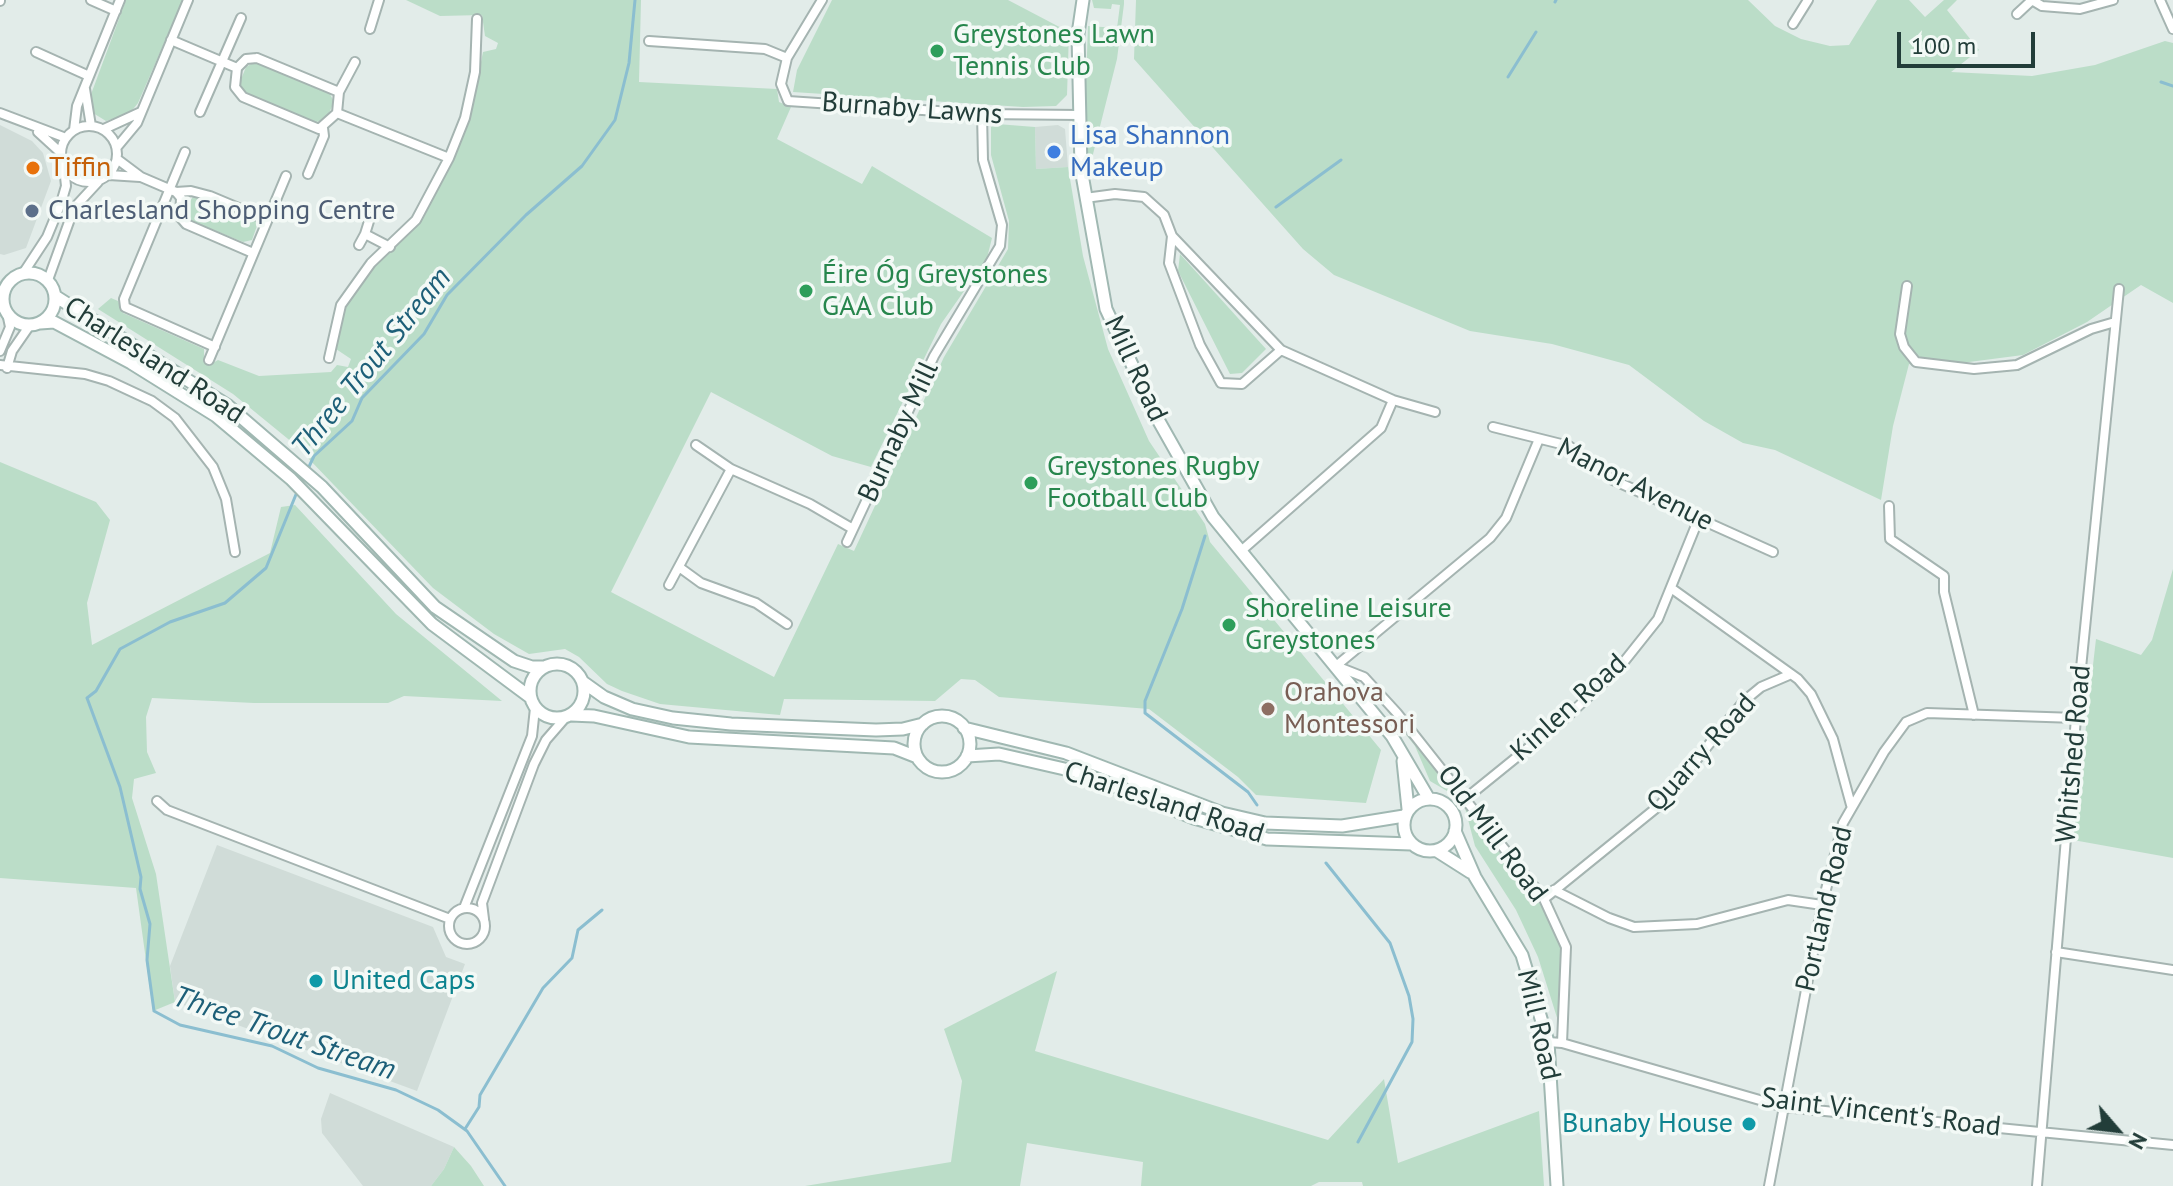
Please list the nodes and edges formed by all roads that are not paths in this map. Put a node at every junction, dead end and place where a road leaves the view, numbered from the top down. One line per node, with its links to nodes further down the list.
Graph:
1 (91, 0): 10 (street)
2 (120, 0): 10 (street)
3 (188, 0): 17 (street)
4 (379, 0): 15 (street)
5 (822, 0): 20 (street, Burnaby Lawns)
6 (1083, 0): 32 (main road, Mill Road)
7 (1808, 0): 14 (street)
8 (2113, 0): 11 (street)
9 (2160, 0): 16 (street)
10 (116, 11): 24 (street)
11 (2017, 14)
12 (241, 18): 21 (street)
13 (477, 19): 42 (street)
14 (1793, 24)
15 (370, 29)
16 (2173, 29)
17 (171, 40): 21 (street); 27 (street)
18 (649, 41): 20 (street)
19 (36, 52): 24 (street)
20 (787, 58): 31 (street, Burnaby Lawns)
21 (222, 61): 23 (street); 28 (street)
22 (355, 62): 26 (street)
23 (237, 68): 26 (street); 34 (street)
24 (89, 76): 25 (street)
25 (85, 88): 33 (street); 37 (street)
26 (339, 92): 30 (street)
27 (142, 112): 36 (street); 39 (street)
28 (200, 112)
29 (0, 113): 35 (street)
30 (337, 113): 34 (street); 42 (street)
31 (982, 114): 32 (street, Burnaby Lawns); 82 (street, Burnaby Mill)
32 (1080, 115): 51 (main road, Mill Road)
33 (91, 126): 36 (street); 37 (street)
34 (323, 128): 45 (street)
35 (34, 129): 38 (street); 41 (street)
36 (104, 129): 39 (street)
37 (74, 130): 38 (street)
38 (66, 138): 41 (street)
39 (117, 147): 43 (street)
40 (185, 152): 50 (street)
41 (61, 153): 44 (street)
42 (449, 158): 57 (street)
43 (117, 159): 46 (street); 48 (street)
44 (64, 167): 49 (street); 60 (street)
45 (308, 174)
46 (109, 175): 48 (street); 49 (street)
47 (286, 176): 53 (street)
48 (141, 177): 50 (street)
49 (99, 181): 61 (street)
50 (173, 190): 53 (street); 58 (street); 68 (street)
51 (1085, 198): 55 (street); 84 (main road, Mill Road)
52 (370, 218): 54 (street)
53 (267, 220): 58 (street)
54 (365, 234): 56 (street); 57 (street)
55 (1172, 236): 69 (street); 69 (street)
56 (359, 245)
57 (390, 247): 71 (street)
58 (253, 253): 68 (street)
59 (0, 273): 60 (main road)
60 (19, 275): 61 (main road); 65 (main road)
61 (48, 280): 64 (main road)
62 (1907, 286): 66 (street)
63 (2119, 289): 66 (street, Whitshed Road)
64 (55, 296): 67 (main road); 92 (main road, Charlesland Road)
65 (3, 305): 67 (main road); 70 (street)
66 (2115, 322): 98 (street, Whitshed Road)
67 (35, 324): 73 (street); 95 (main road, Charlesland Road)
68 (215, 347): 72 (street)
69 (1281, 350): 74 (street)
70 (0, 351)
71 (329, 358)
72 (209, 360)
73 (4, 366): 85 (street)
74 (1393, 400): 75 (street); 84 (street)
75 (1435, 412)
76 (1493, 427): 77 (street, Manor Avenue)
77 (1539, 439): 81 (street, Manor Avenue); 91 (street, Manor Avenue)
78 (696, 445): 79 (street, Burnaby Mill)
79 (731, 469): 82 (street, Burnaby Mill); 87 (street)
80 (1889, 506): 96 (street)
81 (1699, 518): 86 (street, Manor Avenue); 89 (street, Kinlen Road)
82 (853, 529): 83 (street, Burnaby Mill)
83 (847, 542)
84 (1241, 551): 91 (main road, Mill Road)
85 (235, 552)
86 (1773, 552)
87 (679, 567): 88 (street); 90 (street)
88 (669, 585)
89 (1671, 588): 93 (street); 105 (street, Kinlen Road)
90 (787, 624)
91 (1336, 666): 103 (main road, Mill Road); 105 (street, Old Mill Road)
92 (544, 667): 94 (main road); 95 (main road)
93 (1789, 675): 107 (street); 113 (street, Quarry Road)
94 (583, 682): 97 (main road); 99 (main road)
95 (533, 702): 97 (main road); 116 (street)
96 (1974, 715): 98 (street, Portland Road); 107 (street, Portland Road)
97 (568, 716): 102 (main road); 118 (street)
98 (2076, 718): 119 (street, Whitshed Road)
99 (923, 724): 100 (main road); 102 (main road)
100 (964, 728): 101 (main road); 108 (main road, Charlesland Road)
101 (967, 756): 102 (main road); 110 (main road, Charlesland Road)
102 (917, 757)
103 (1402, 757): 104 (main road, Mill Road); 108 (main road, Mill Road)
104 (1429, 799): 108 (main road); 109 (main road)
105 (1465, 799): 114 (street, Old Mill Road)
106 (157, 801): 117 (street)
107 (1851, 805): 115 (street, Portland Road)
108 (1406, 813): 110 (main road)
109 (1455, 831): 111 (main road); 112 (main road, Mill Road)
110 (1411, 844): 111 (main road)
111 (1437, 851): 112 (main road, Mill Road)
112 (1475, 877): 121 (main road, Mill Road)
113 (1554, 890): 114 (street, Quarry Road); 115 (street)
114 (1544, 899): 122 (street, Old Mill Road)
115 (1822, 905): 123 (street, Portland Road)
116 (464, 908): 117 (street); 118 (street)
117 (450, 919): 118 (street)
118 (484, 919)
119 (2056, 952): 120 (street); 124 (street, Whitshed Road)
120 (2173, 970)
121 (1548, 1042): 122 (street, Saint Vincent's Road); 126 (main road, Mill Road)
122 (1562, 1043): 123 (street, Saint Vincent's Road)
123 (1784, 1107): 124 (street, Saint Vincent's Road); 127 (street, Portland Road)
124 (2042, 1132): 125 (street, Saint Vincent's Road); 128 (street, Whitshed Road)
125 (2173, 1145)
126 (1557, 1186)
127 (1769, 1186)
128 (2037, 1186)

